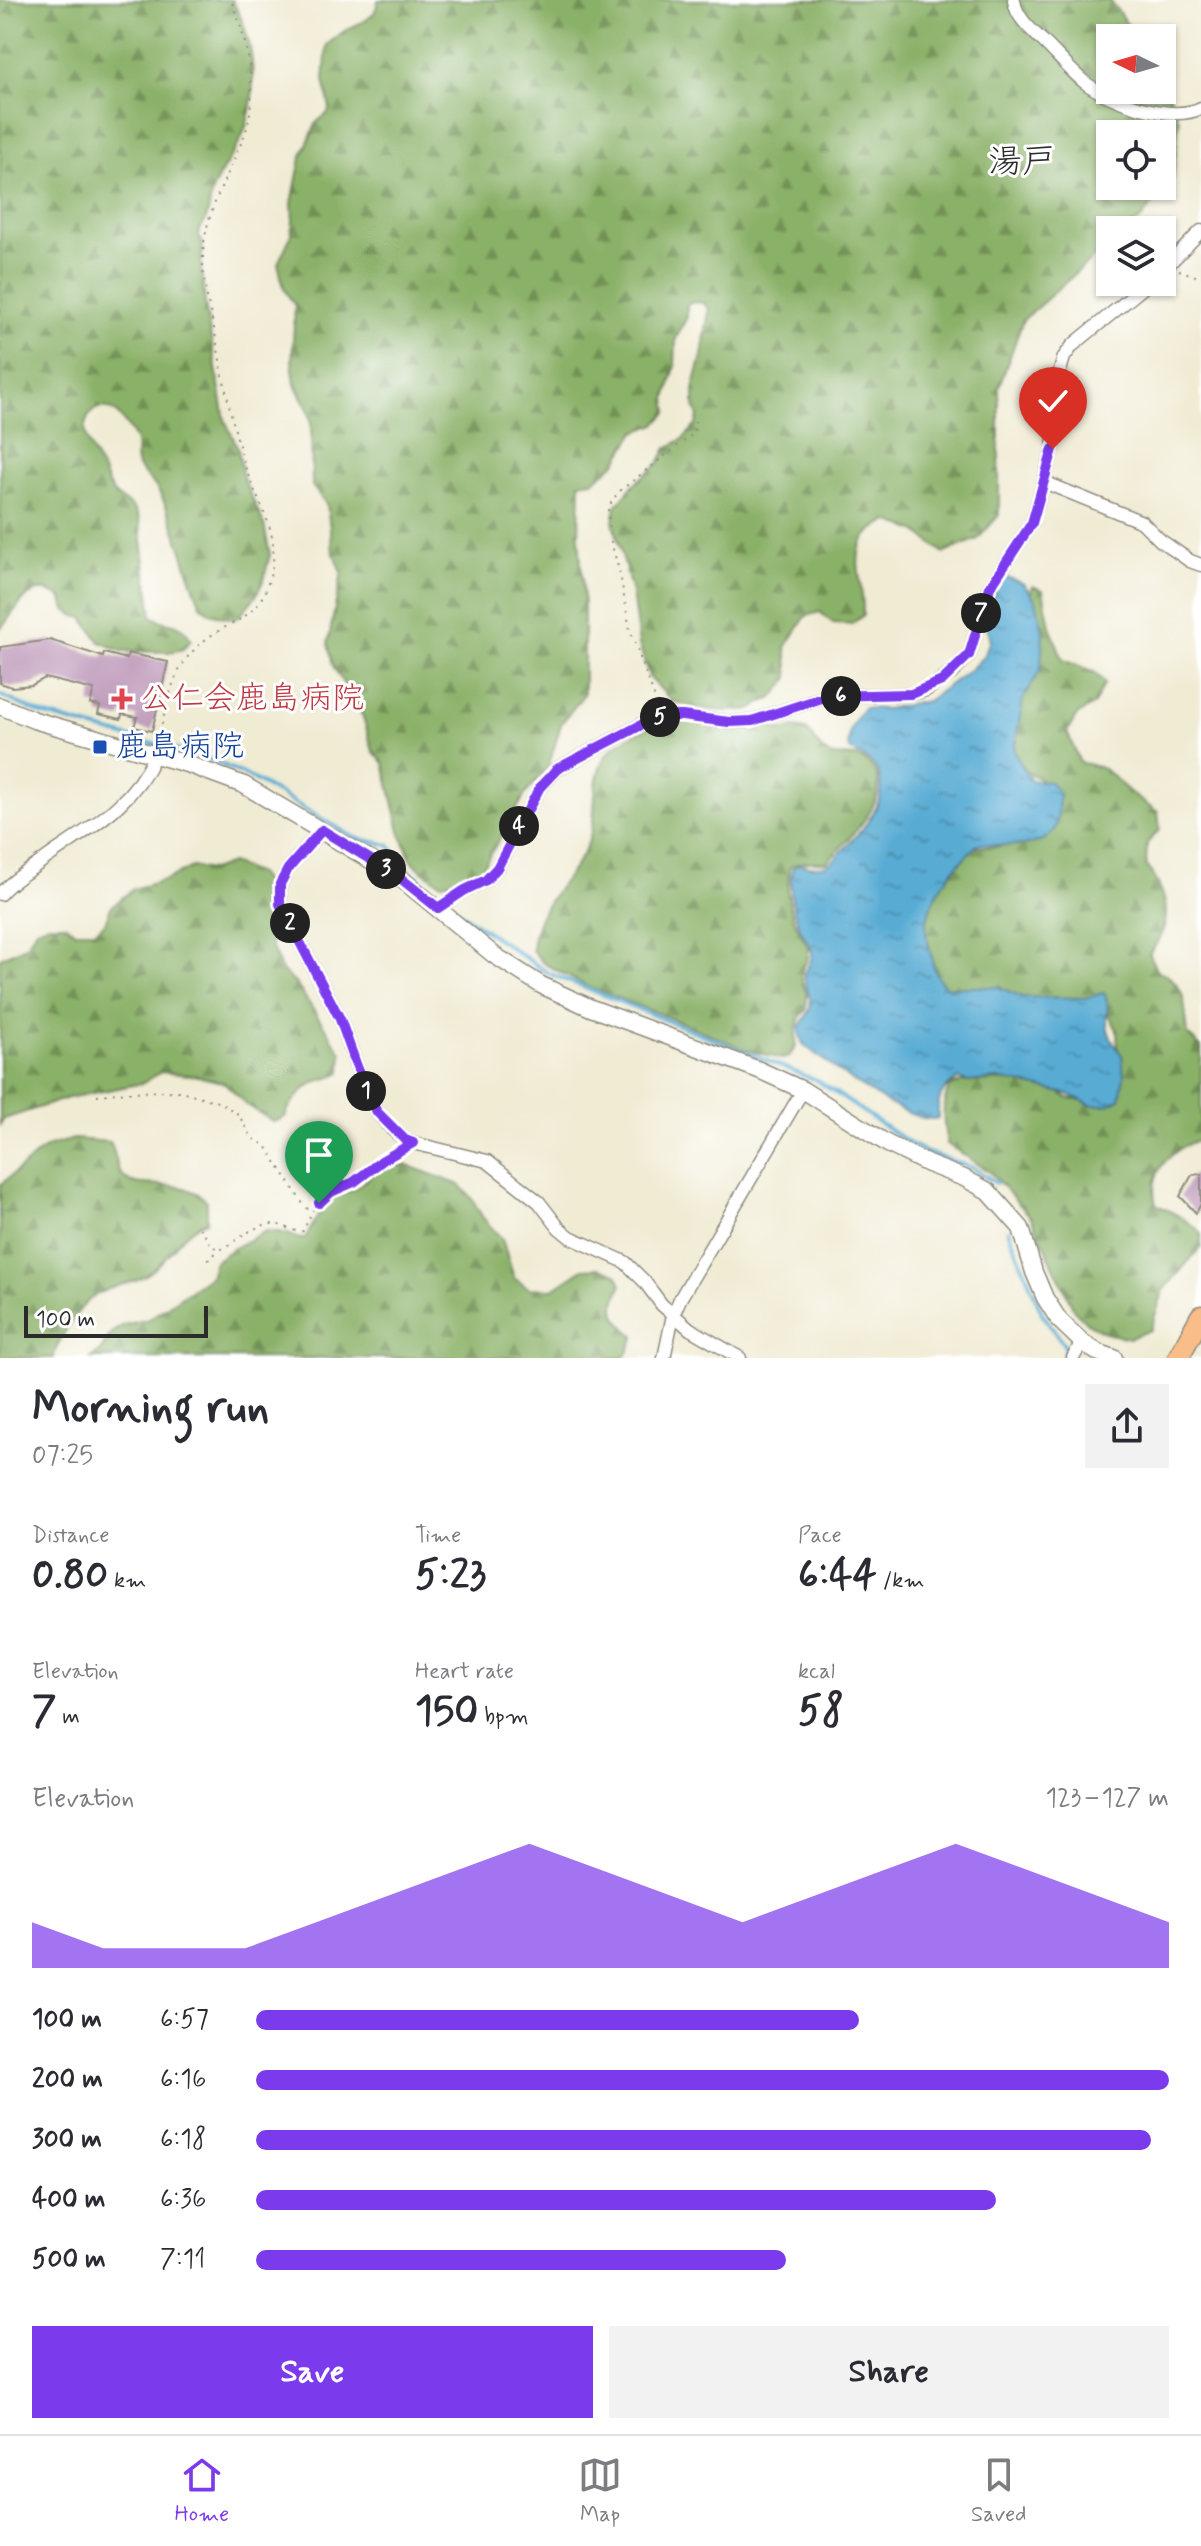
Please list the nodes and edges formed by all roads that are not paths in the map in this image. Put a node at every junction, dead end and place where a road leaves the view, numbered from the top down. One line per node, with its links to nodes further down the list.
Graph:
1 (1014, 0): 2 (street)
2 (1201, 108)
3 (1201, 231): 4 (street)
4 (1176, 257)
5 (1133, 296): 6 (street)
6 (1044, 482): 7 (street); 12 (street)
7 (1201, 565)
8 (0, 706): 9 (street)
9 (156, 748): 10 (street); 11 (street)
10 (322, 830): 12 (street); 14 (street)
11 (0, 894)
12 (444, 904): 13 (street)
13 (803, 1090): 14 (street); 16 (street)
14 (673, 1315): 17 (street); 18 (street)
15 (1201, 1316): 21 (main road)
16 (1082, 1342): 19 (street); 20 (street)
17 (664, 1358)
18 (740, 1358)
19 (1073, 1358)
20 (1114, 1358)
21 (1178, 1358)

